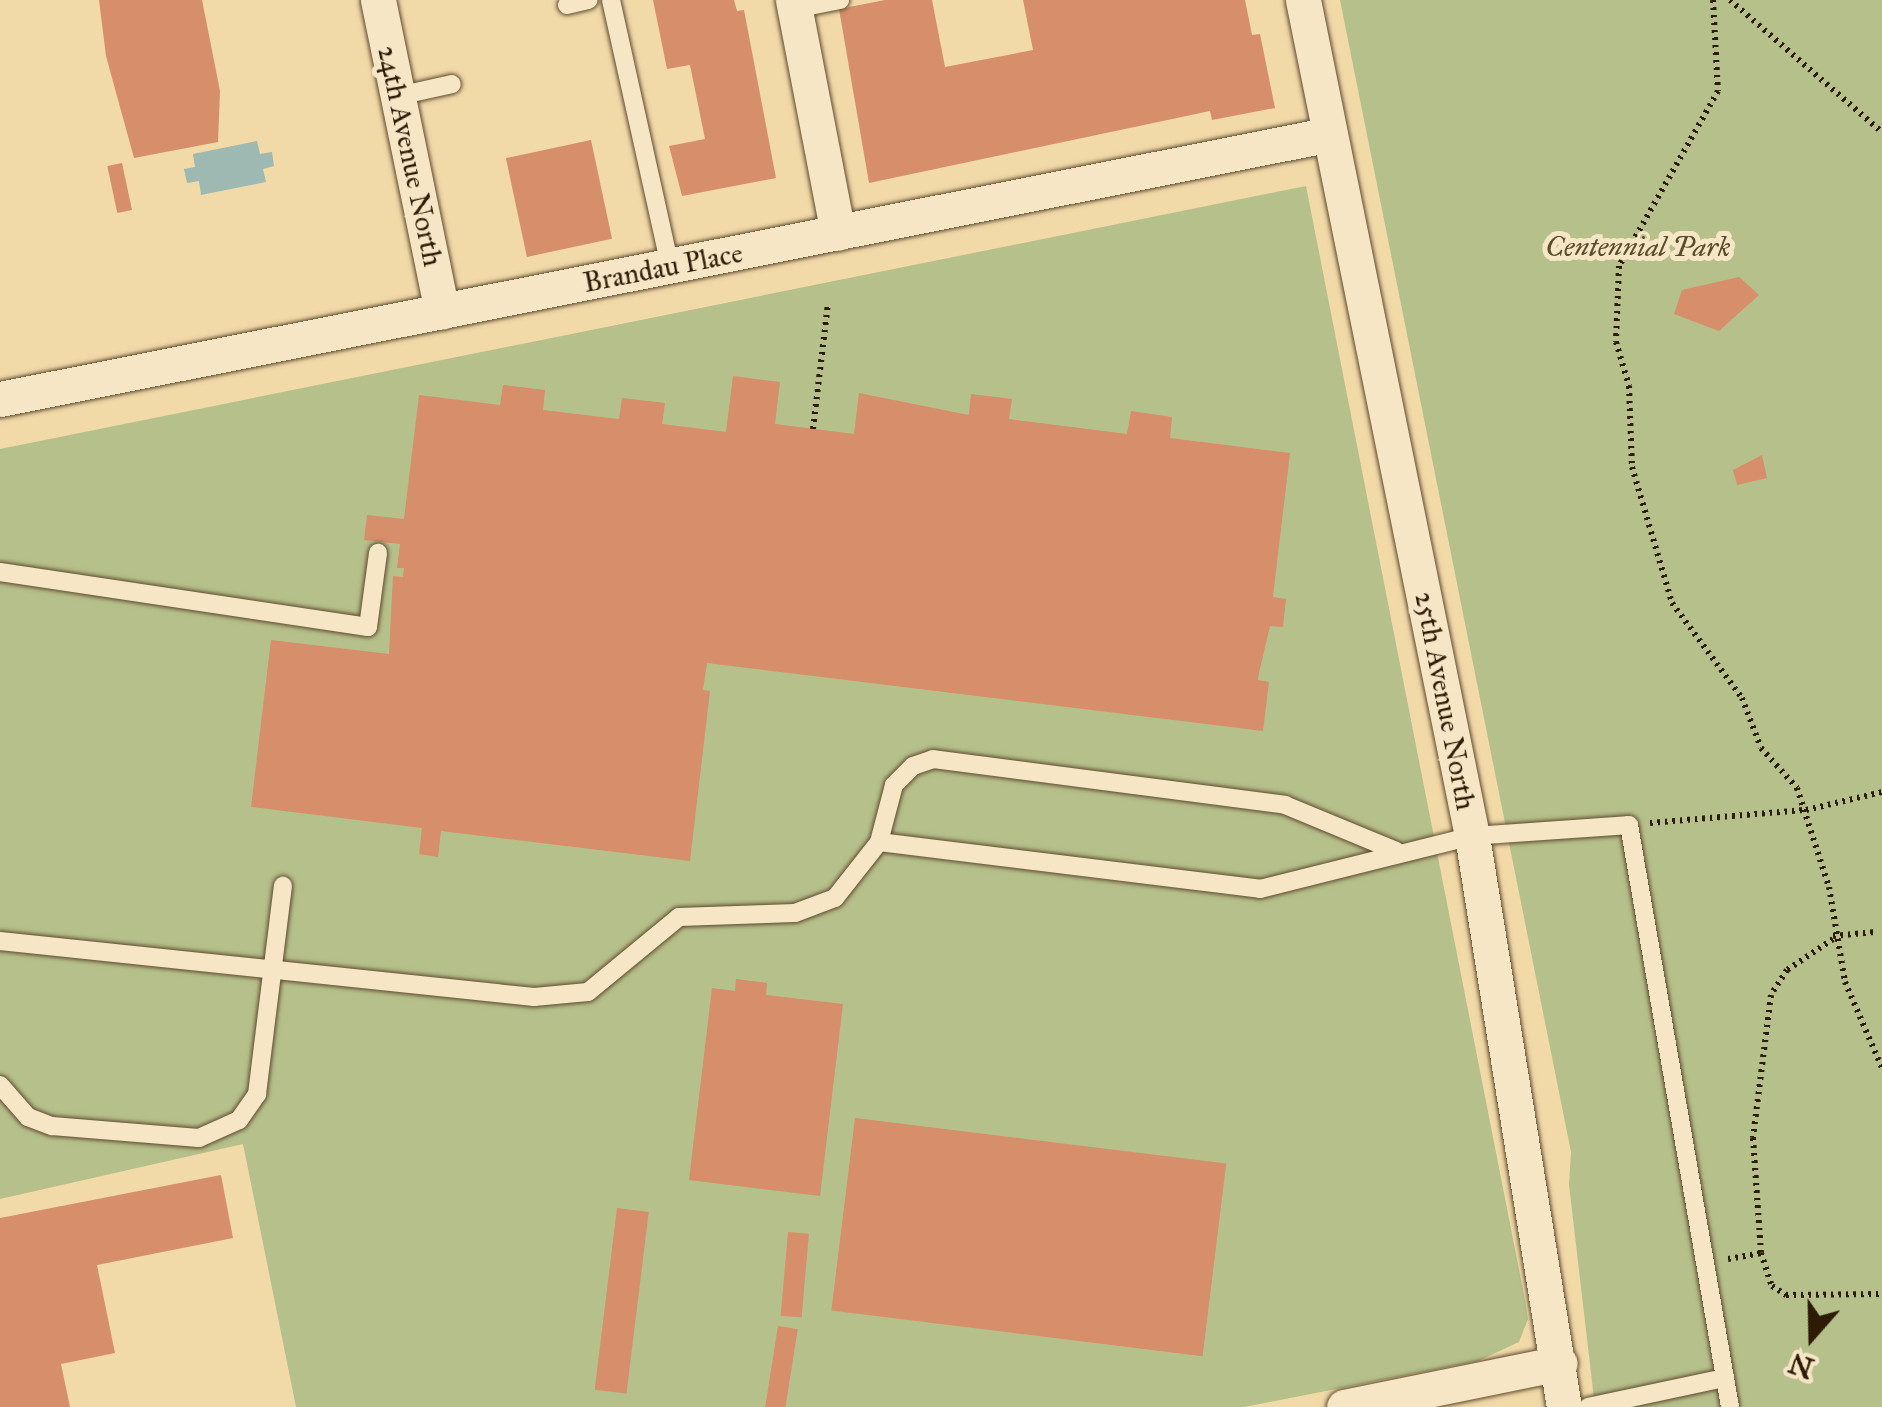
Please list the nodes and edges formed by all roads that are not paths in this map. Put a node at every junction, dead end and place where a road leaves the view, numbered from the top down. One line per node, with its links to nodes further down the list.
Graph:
1 (378, 0): 9 (street, 24th Avenue North)
2 (588, 0): 7 (lane)
3 (611, 0): 12 (lane)
4 (840, 0): 6 (lane)
5 (1303, 0): 10 (street, 25th Avenue North)
6 (794, 4): 11 (street)
7 (567, 5)
8 (452, 84): 9 (lane)
9 (398, 96): 13 (street, 24th Avenue North)
10 (1326, 136): 11 (street, Brandau Place); 17 (street, 25th Avenue North)
11 (838, 232): 12 (street, Brandau Place)
12 (670, 266): 13 (street, Brandau Place)
13 (442, 312): 14 (street, Brandau Place)
14 (1, 394)
15 (378, 553): 16 (lane)
16 (0, 572)
17 (1472, 836): 19 (lane); 24 (street, 25th Avenue North); 25 (lane)
18 (880, 842): 19 (lane); 19 (lane); 22 (lane)
19 (1396, 851)
20 (283, 886): 22 (lane)
21 (0, 941): 22 (lane)
22 (273, 970): 23 (lane)
23 (0, 1084)
24 (1560, 1363): 26 (street); 27 (street, 25th Avenue North)
25 (1725, 1378): 28 (lane); 29 (lane)
26 (1344, 1407)
27 (1564, 1407)
28 (1588, 1407)
29 (1730, 1407)

